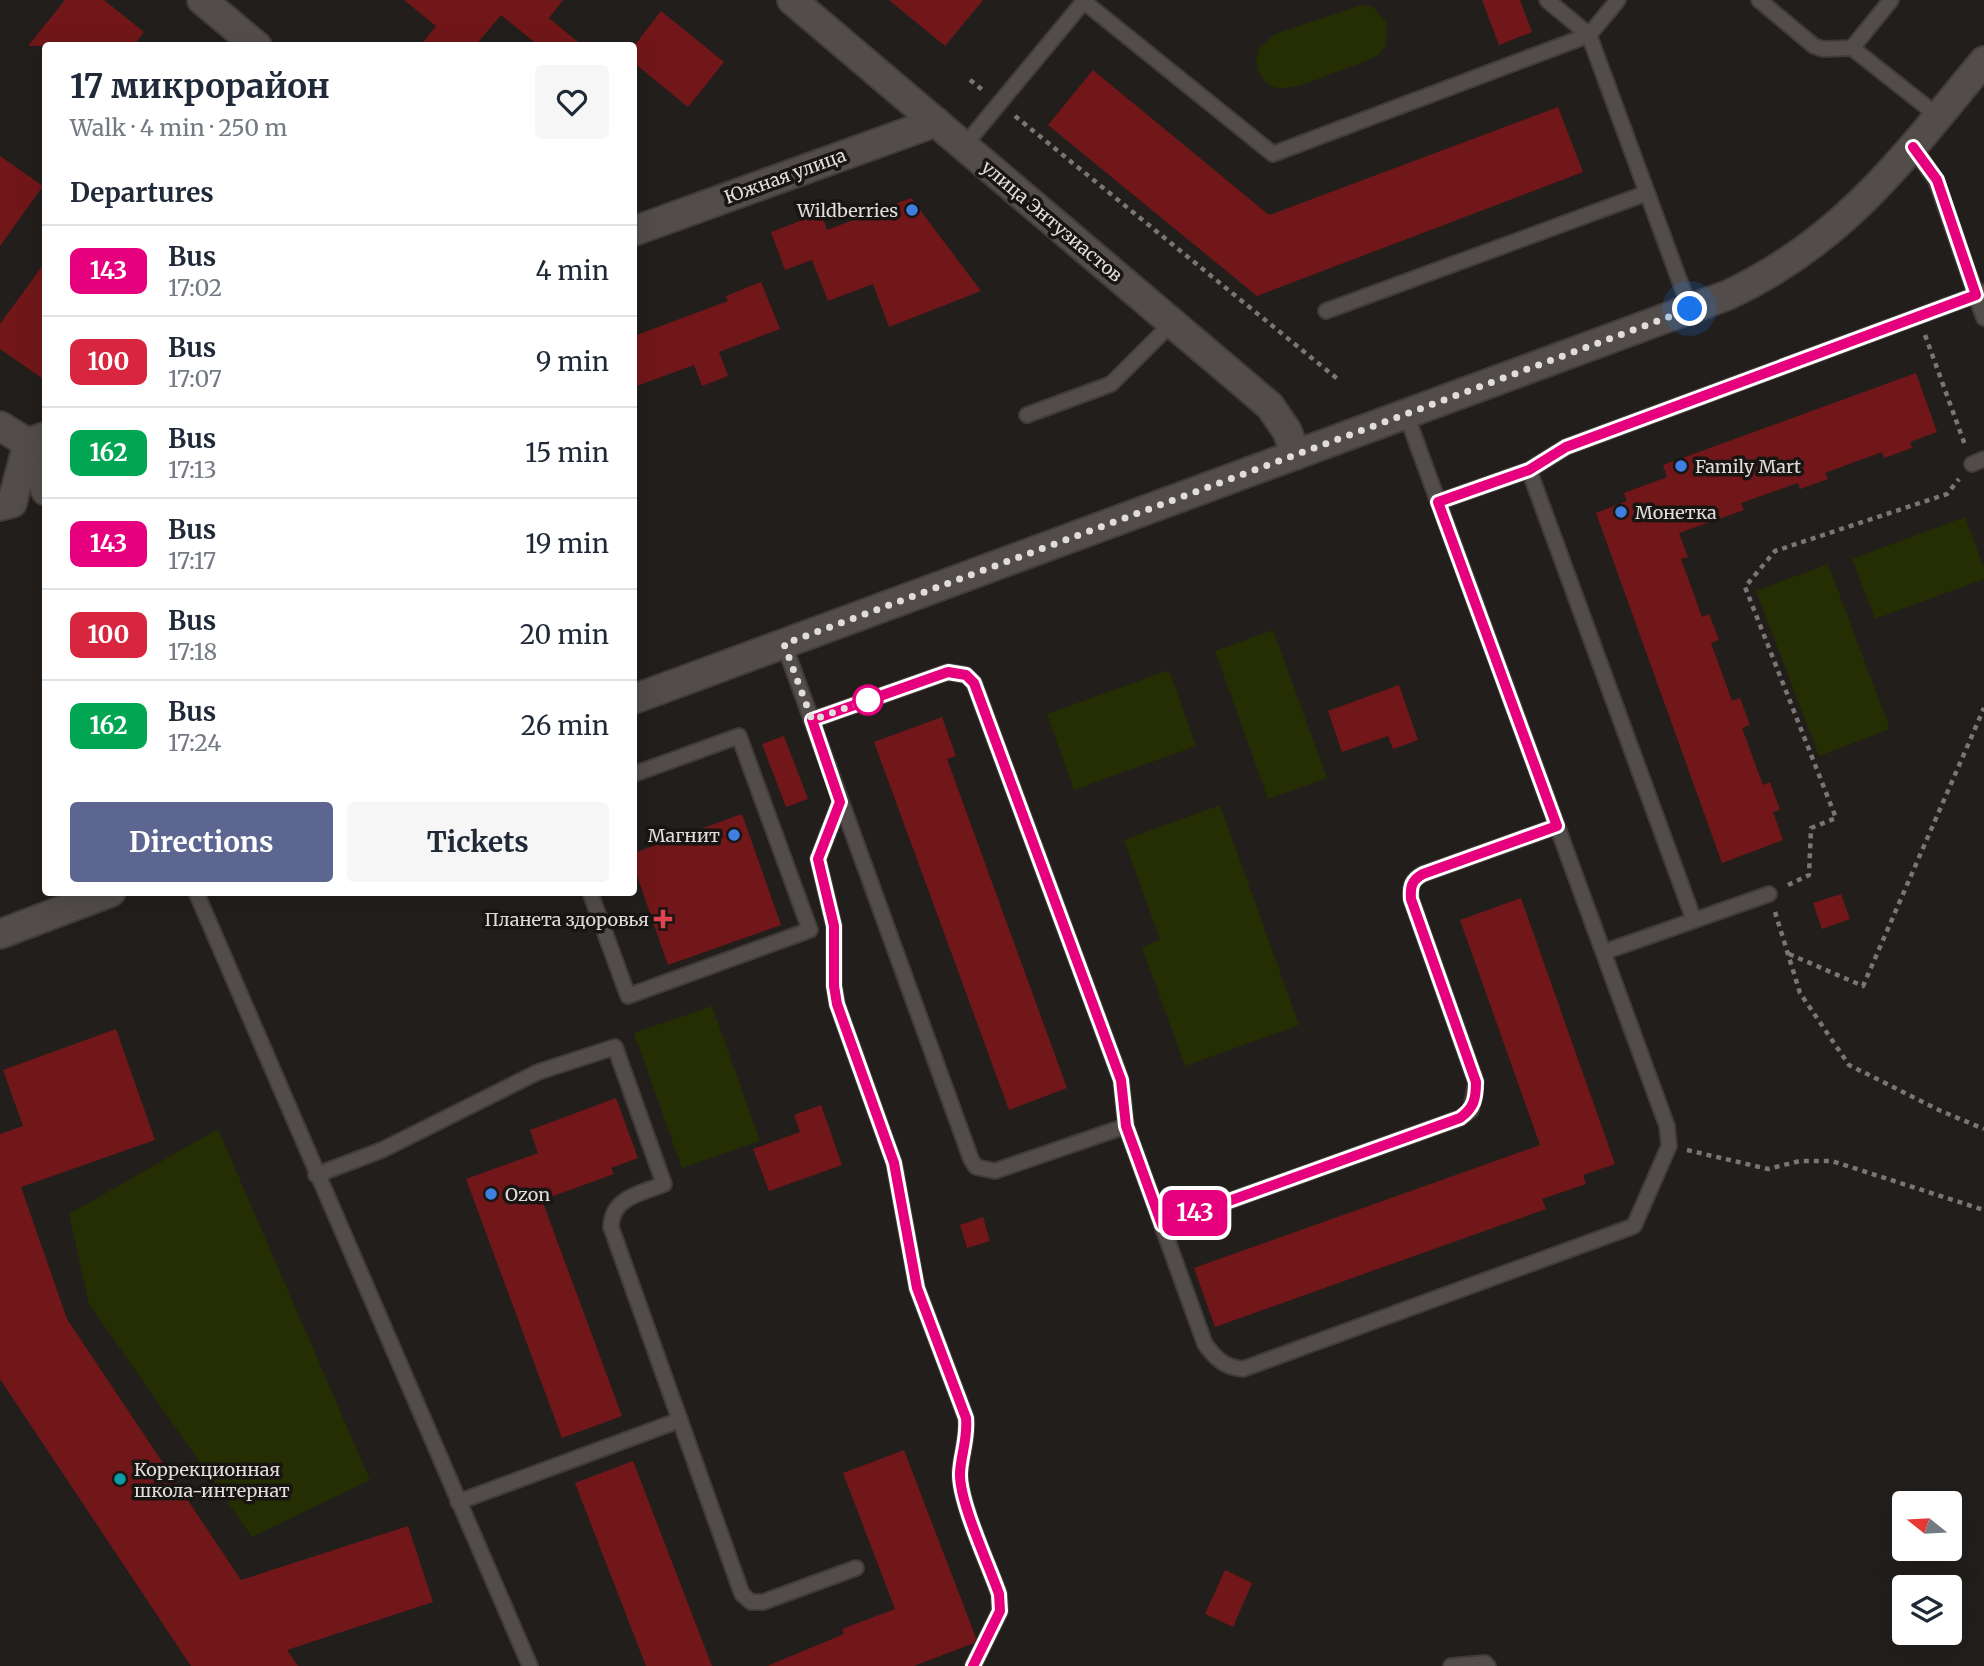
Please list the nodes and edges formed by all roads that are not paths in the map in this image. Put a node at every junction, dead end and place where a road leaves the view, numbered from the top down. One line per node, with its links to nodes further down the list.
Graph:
1 (202, 0): 9 (street)
2 (792, 0): 13 (street, улица Энтузиастов)
3 (1084, 0): 8 (lane); 14 (lane)
4 (1547, 0): 8 (lane)
5 (1618, 0): 8 (lane)
6 (1759, 0): 10 (lane)
7 (1891, 0): 10 (lane)
8 (1589, 35): 16 (lane)
9 (252, 42)
10 (1852, 48): 12 (lane)
11 (1984, 61): 12 (street)
12 (1938, 116): 15 (street)
13 (936, 122): 14 (street, улица Энтузиастов); 17 (street, Южная улица)
14 (964, 146): 22 (street, улица Энтузиастов)
15 (1913, 147): 18 (lane); 19 (street)
16 (1647, 192): 19 (lane); 20 (lane)
17 (637, 230)
18 (1980, 294): 21 (lane); 29 (lane)
19 (1690, 309): 23 (street)
20 (1326, 311)
21 (1984, 318)
22 (1172, 323): 24 (lane); 27 (street, улица Энтузиастов)
23 (1406, 414): 27 (street); 30 (lane)
24 (1027, 415)
25 (0, 426): 26 (street)
26 (37, 440): 28 (street); 31 (street)
27 (1296, 454): 32 (street)
28 (42, 468)
29 (1529, 470): 30 (lane); 42 (lane)
30 (1438, 502): 37 (lane)
31 (0, 506)
32 (784, 644): 33 (street); 34 (lane)
33 (637, 698)
34 (812, 720): 36 (lane); 45 (lane)
35 (637, 773): 41 (lane)
36 (840, 802): 45 (lane); 52 (lane)
37 (1557, 826): 44 (lane); 47 (lane)
38 (1769, 894): 42 (lane)
39 (100, 896): 43 (street)
40 (198, 896): 46 (lane)
41 (591, 896)
42 (1694, 920): 44 (lane)
43 (0, 934)
44 (1604, 952): 47 (lane)
45 (1126, 1126): 47 (lane)
46 (316, 1175): 48 (lane); 49 (lane)
47 (1162, 1225)
48 (680, 1420): 49 (lane); 50 (lane)
49 (458, 1502): 51 (lane)
50 (856, 1568)
51 (530, 1666)
52 (973, 1666)
53 (1451, 1666): 54 (lane)
54 (1488, 1666)

